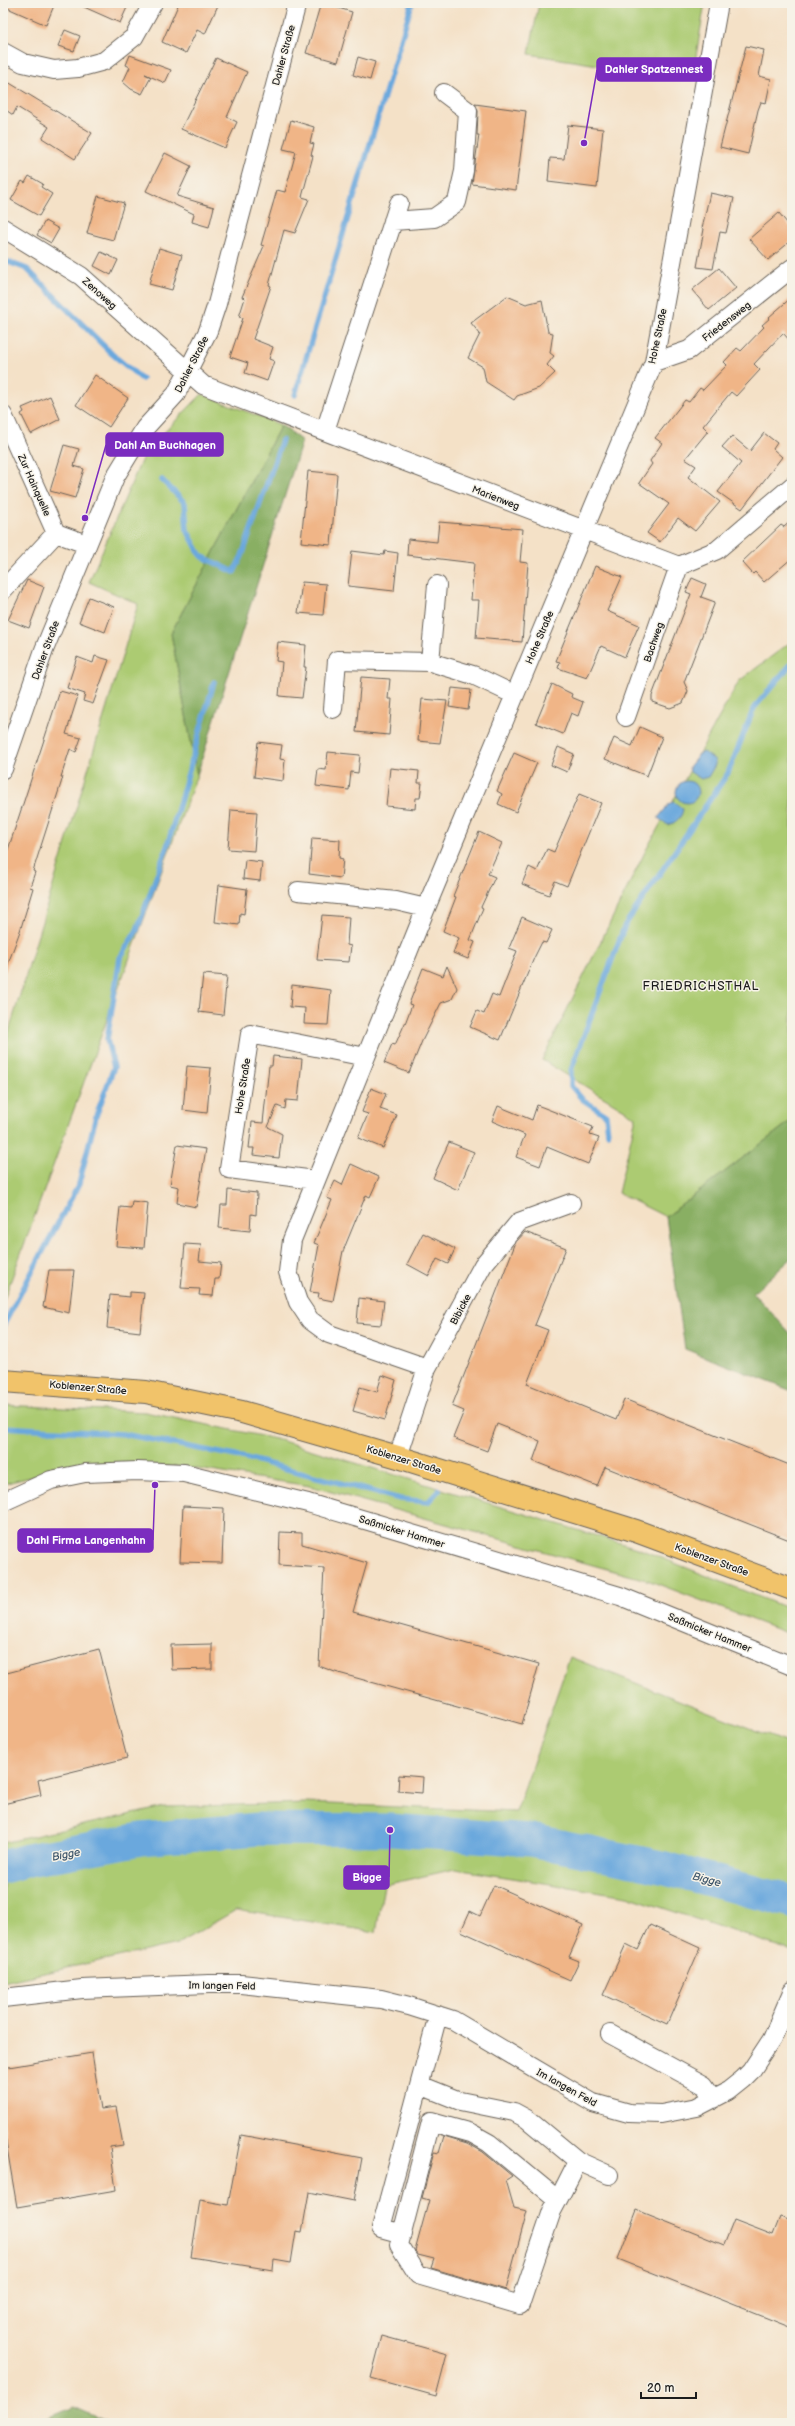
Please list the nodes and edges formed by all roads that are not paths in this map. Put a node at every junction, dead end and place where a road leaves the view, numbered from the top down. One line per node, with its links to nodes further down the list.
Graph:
1 (154, 3): 4 (street)
2 (296, 3): 11 (street, Dahler Straße)
3 (719, 3): 10 (street, Hohe Straße)
4 (3, 52)
5 (444, 93): 7 (street)
6 (400, 203): 7 (street)
7 (394, 221): 13 (street)
8 (3, 228): 11 (street, Zenoweg)
9 (792, 268): 10 (street, Friedensweg)
10 (654, 362): 15 (street, Hohe Straße)
11 (187, 372): 13 (street, Marienweg); 17 (street, Dahler Straße)
12 (3, 415): 16 (street, Zur Hainquelle)
13 (325, 431): 15 (street, Marienweg)
14 (792, 486): 18 (street)
15 (585, 530): 18 (street, Marienweg); 22 (street, Hohe Straße)
16 (56, 533): 17 (street); 20 (street)
17 (86, 544): 25 (street, Dahler Straße)
18 (679, 566): 24 (street, Bachweg)
19 (437, 584): 21 (street)
20 (3, 590)
21 (430, 662): 22 (street); 23 (street)
22 (515, 695): 27 (street, Hohe Straße)
23 (333, 709)
24 (626, 717)
25 (3, 769)
26 (298, 891): 27 (street)
27 (426, 908): 28 (street, Hohe Straße)
28 (366, 1057): 29 (street, Hohe Straße); 29 (street, Hohe Straße)
29 (315, 1180): 31 (street, Hohe Straße)
30 (571, 1203): 31 (street, Bibicke)
31 (427, 1368): 33 (street, Bibicke)
32 (3, 1381): 33 (main road, Koblenzer Straße)
33 (398, 1456): 35 (main road, Koblenzer Straße)
34 (3, 1502): 36 (street, Saßmicker Hammer)
35 (792, 1588)
36 (792, 1666)
37 (792, 1992): 42 (street, Im langen Feld)
38 (3, 1998): 39 (street, Im langen Feld)
39 (438, 2015): 41 (street); 42 (street, Im langen Feld)
40 (610, 2034): 42 (street)
41 (420, 2085): 43 (street); 46 (street)
42 (714, 2099)
43 (578, 2161): 44 (street); 45 (street)
44 (609, 2175)
45 (558, 2200): 46 (street); 46 (street)
46 (402, 2234)

